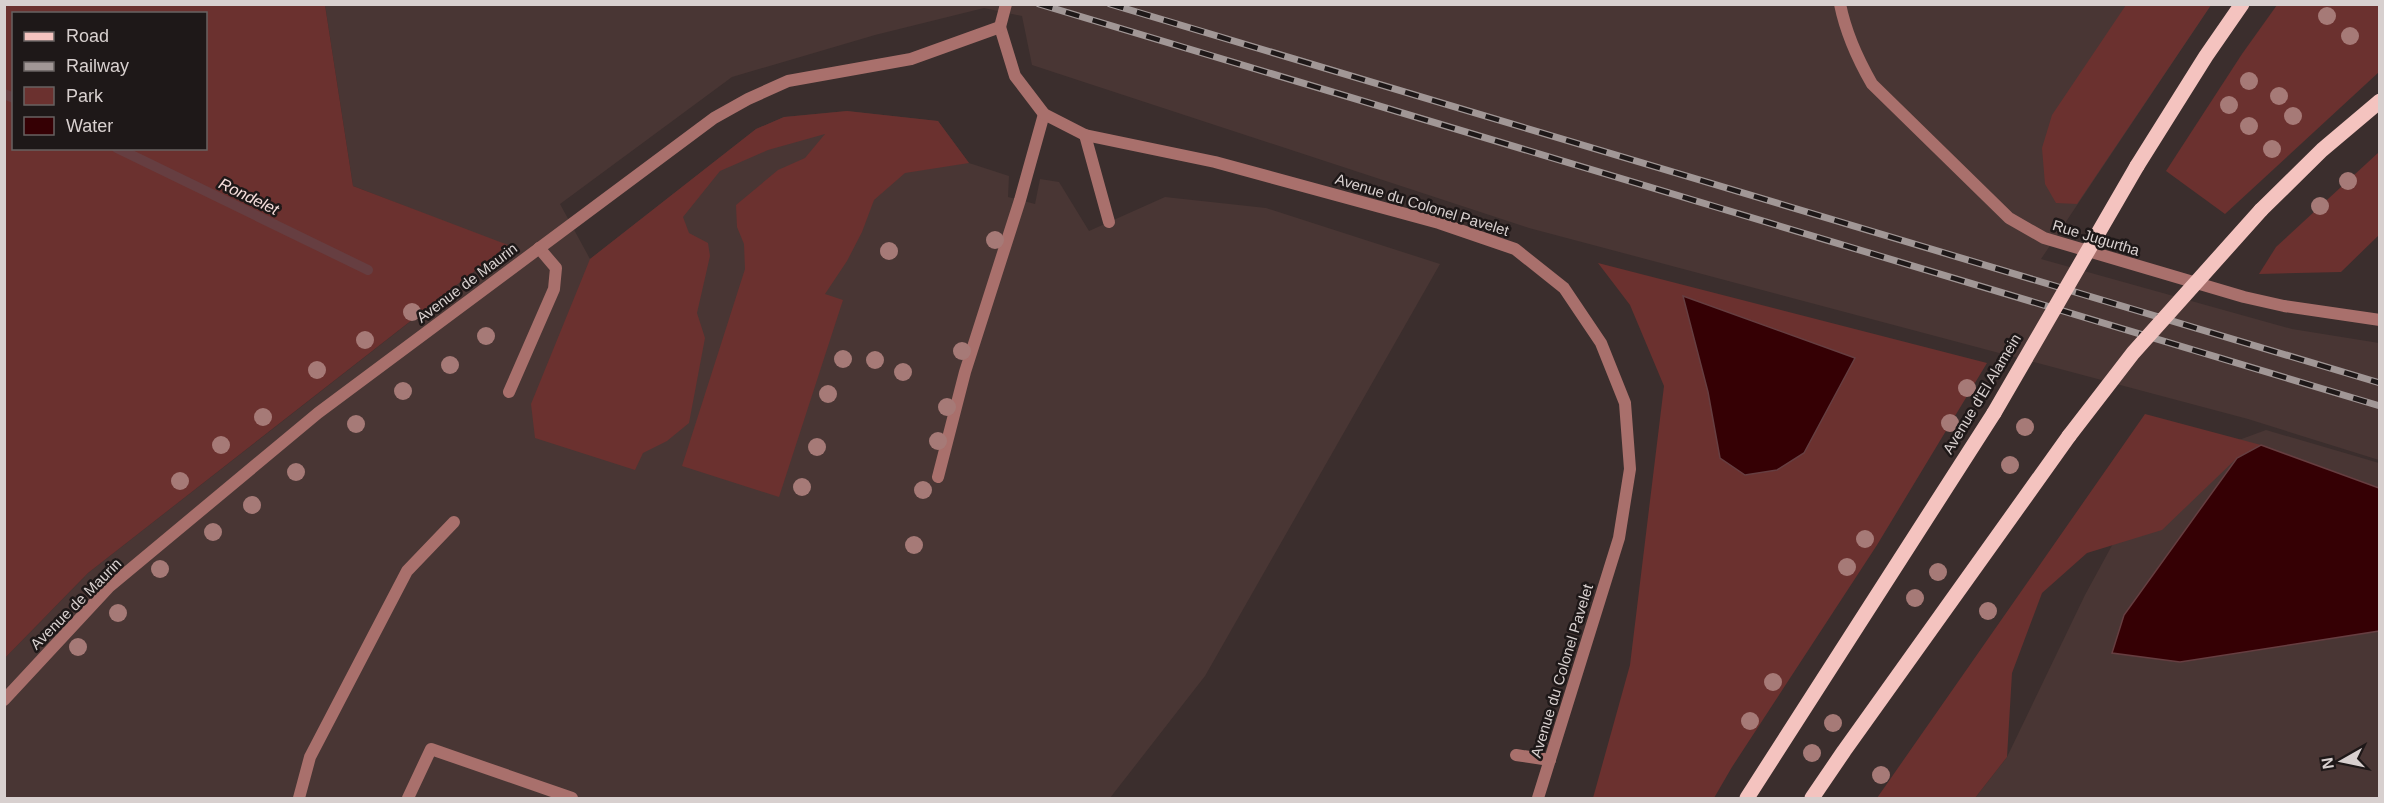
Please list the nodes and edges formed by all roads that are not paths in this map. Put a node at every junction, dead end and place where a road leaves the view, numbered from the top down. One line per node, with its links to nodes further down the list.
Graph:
1 (1006, 4): 4 (street)
2 (1840, 4): 10 (street, Rue Jugurtha)
3 (2242, 4): 21 (main road, Avenue d'El Alamein, bridge)
4 (1000, 27): 6 (street, Avenue du Colonel Pavelet); 9 (street, Avenue de Maurin)
5 (2379, 100): 22 (main road, bridge)
6 (1044, 114): 7 (street, Avenue du Colonel Pavelet); 12 (street)
7 (1085, 135): 8 (street); 16 (street, Avenue du Colonel Pavelet)
8 (1109, 222)
9 (539, 248): 11 (street); 14 (street, Avenue de Maurin)
10 (2379, 320)
11 (509, 392)
12 (938, 477)
13 (454, 522): 17 (street)
14 (4, 700)
15 (1516, 755): 16 (street)
16 (1550, 760): 20 (street, Avenue du Colonel Pavelet)
17 (299, 798)
18 (408, 798): 19 (street)
19 (572, 798)
20 (1538, 798)
21 (1747, 798)
22 (1812, 798)

